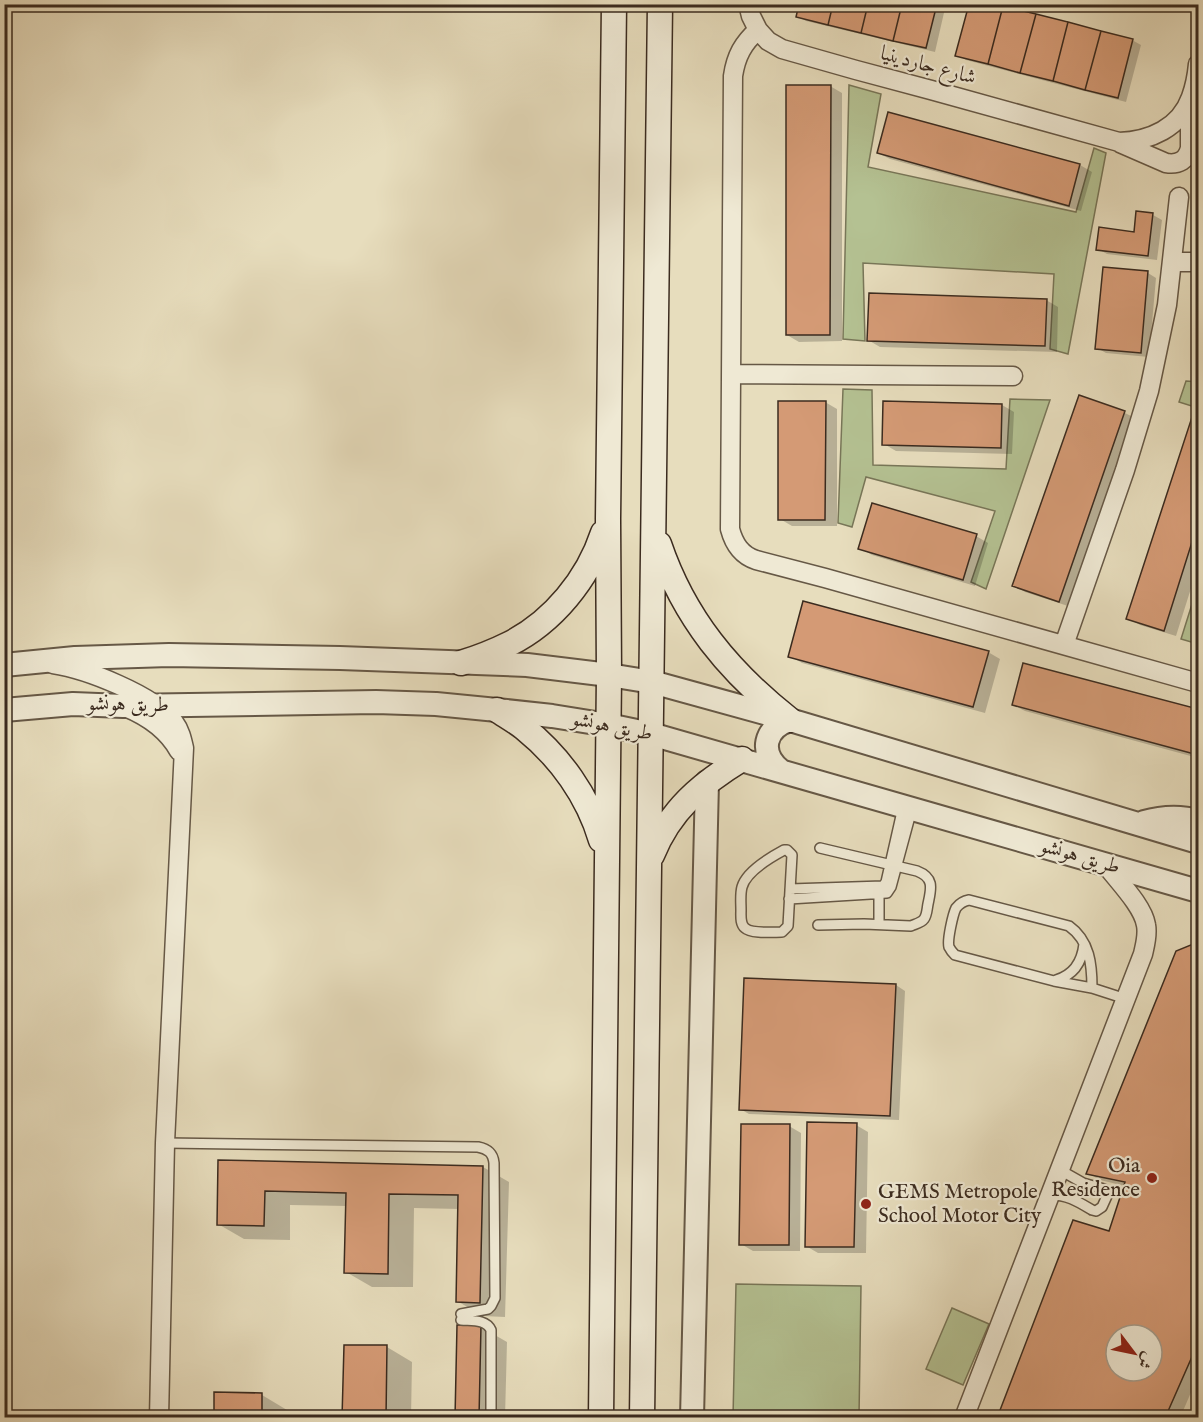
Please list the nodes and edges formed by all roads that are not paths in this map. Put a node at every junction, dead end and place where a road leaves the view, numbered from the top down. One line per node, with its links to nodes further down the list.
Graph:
1 (614, 4): 13 (main road)
2 (660, 4): 14 (main road)
3 (748, 4): 4 (street)
4 (758, 30): 7 (street, شارع جاردينيا); 11 (street)
5 (1198, 64): 6 (street, شارع جاردينيا)
6 (1190, 99): 7 (street, شارع جاردينيا); 7 (street, شارع جاردينيا)
7 (1119, 142)
8 (1179, 197): 9 (street)
9 (1172, 262): 10 (street); 15 (street)
10 (1198, 262)
11 (732, 374): 12 (street); 15 (street)
12 (1013, 376)
13 (608, 519): 17 (main road); 19 (main road)
14 (654, 529): 20 (main road); 26 (main road)
15 (1065, 645): 21 (street)
16 (33, 661): 17 (street); 18 (street); 23 (street)
17 (461, 663): 19 (street)
18 (4, 665)
19 (609, 675): 20 (street); 27 (main road)
20 (652, 682): 26 (street); 28 (main road)
21 (1198, 683)
22 (123, 706): 23 (street, طريق هونشو); 24 (street, طريق هونشو); 30 (street)
23 (156, 706): 25 (street, طريق هونشو); 30 (street)
24 (4, 710)
25 (497, 710): 27 (street, طريق هونشو); 38 (main road)
26 (790, 720): 31 (street); 35 (street)
27 (608, 725): 28 (street, طريق هونشو); 38 (main road)
28 (651, 734): 29 (street, طريق هونشو); 39 (main road)
29 (742, 759): 31 (street, طريق هونشو); 32 (main road)
30 (184, 762): 51 (street)
31 (780, 770): 33 (street, طريق هونشو)
32 (706, 782): 39 (main road); 58 (street)
33 (907, 808): 40 (lane); 41 (street, طريق هونشو)
34 (1198, 821): 35 (street)
35 (1139, 824): 36 (street)
36 (1198, 842)
37 (820, 848): 40 (lane)
38 (606, 856): 56 (main road)
39 (648, 863): 57 (main road)
40 (893, 865): 43 (lane); 44 (lane); 46 (lane)
41 (1106, 865): 42 (street, طريق هونشو); 50 (street)
42 (1198, 891)
43 (879, 894): 44 (lane); 46 (lane)
44 (790, 895): 44 (lane)
45 (818, 924): 46 (lane)
46 (879, 924)
47 (1084, 944): 48 (lane); 48 (lane); 49 (lane)
48 (1054, 981): 49 (lane)
49 (1092, 988): 50 (lane)
50 (1126, 999): 52 (street)
51 (165, 1143): 54 (street); 55 (lane)
52 (1060, 1170): 53 (street); 53 (lane)
53 (1050, 1195): 59 (street)
54 (159, 1418)
55 (491, 1418)
56 (600, 1418)
57 (642, 1418)
58 (692, 1418)
59 (964, 1418)

